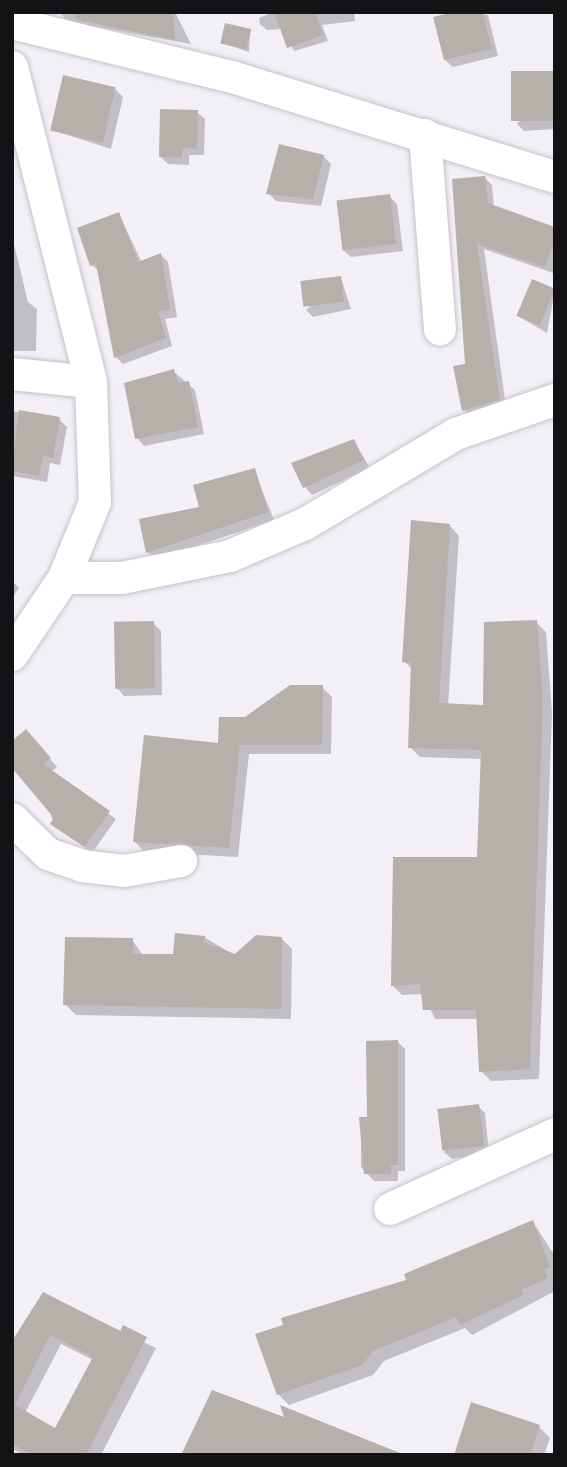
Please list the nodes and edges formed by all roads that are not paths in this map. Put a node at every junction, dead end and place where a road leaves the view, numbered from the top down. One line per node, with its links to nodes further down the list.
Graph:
1 (12, 23): 3 (street)
2 (12, 67): 7 (street)
3 (425, 135): 4 (street); 5 (street)
4 (555, 177)
5 (440, 328)
6 (12, 374): 7 (street)
7 (91, 382): 9 (street)
8 (555, 400): 9 (street)
9 (65, 578): 10 (street)
10 (12, 655)
11 (12, 819): 12 (street)
12 (181, 861)
13 (555, 1134): 14 (street)
14 (390, 1209)

